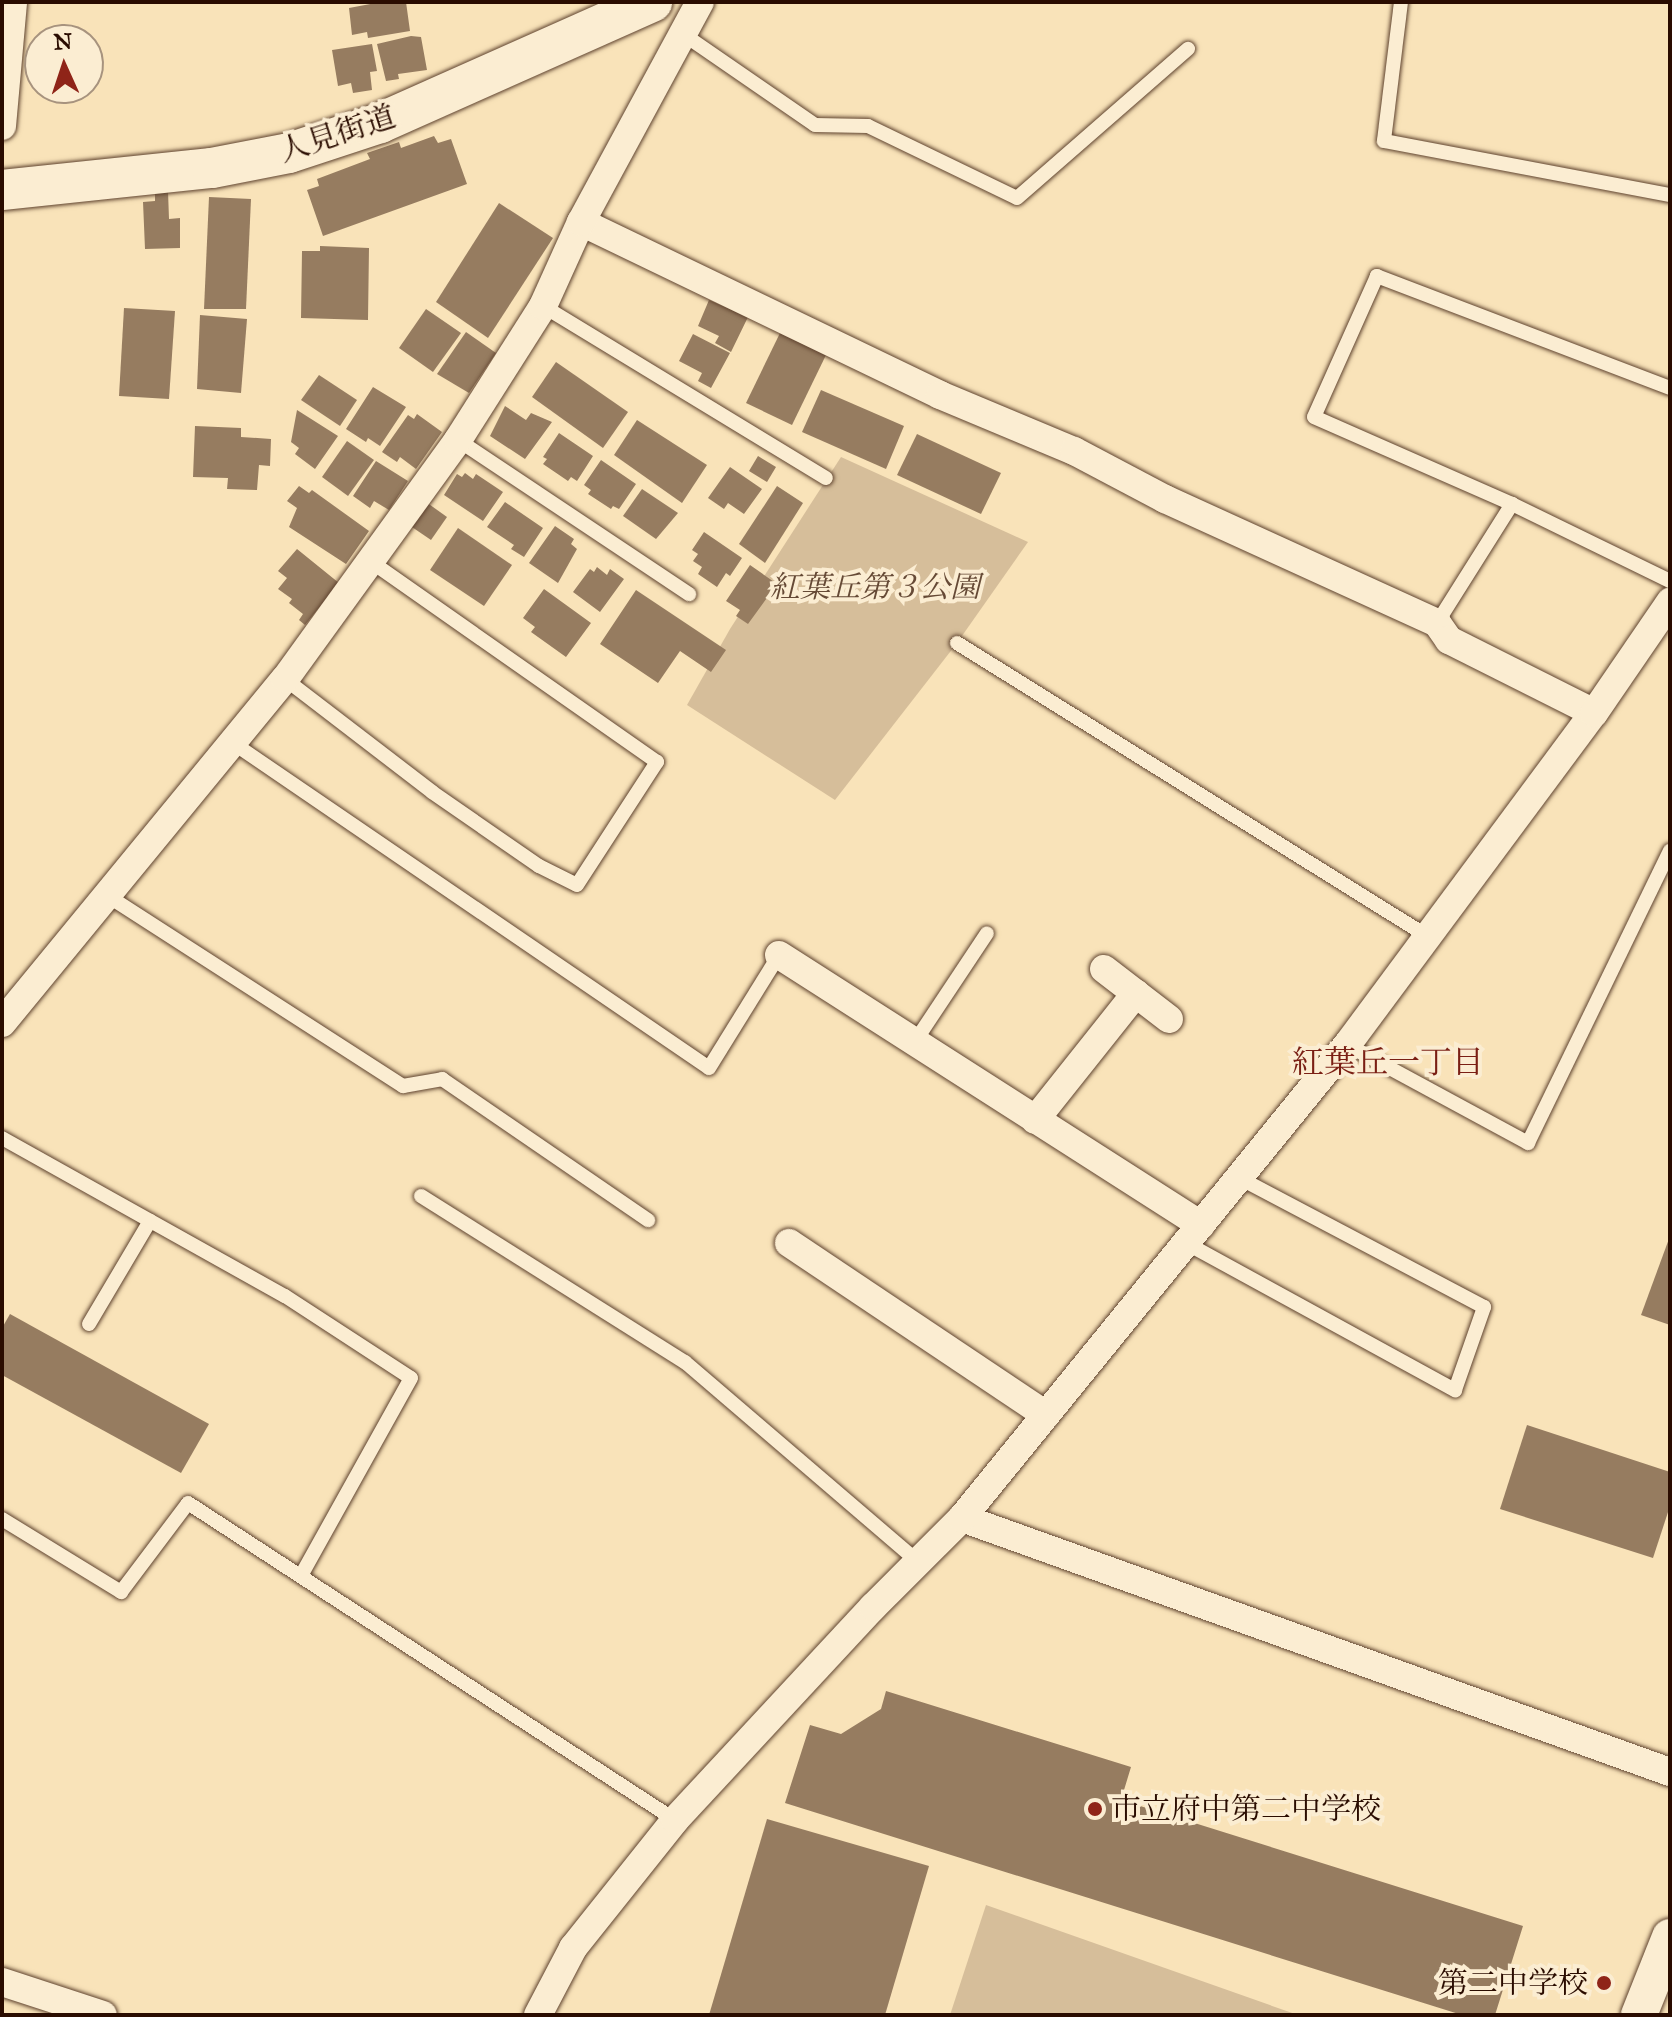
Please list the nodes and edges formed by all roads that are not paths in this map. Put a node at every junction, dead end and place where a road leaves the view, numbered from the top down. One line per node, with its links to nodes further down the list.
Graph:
1 (13, 2): 7 (street)
2 (652, 2): 8 (main road, 人見街道)
3 (700, 2): 5 (street)
4 (1401, 2): 9 (lane)
5 (683, 34): 6 (lane); 10 (street)
6 (1188, 49)
7 (2, 126)
8 (2, 190)
9 (1670, 195)
10 (581, 222): 11 (street); 20 (street)
11 (543, 306): 13 (street); 14 (lane)
12 (1670, 388): 15 (lane)
13 (458, 440): 16 (street); 18 (lane)
14 (826, 478)
15 (1512, 504): 17 (lane); 20 (lane)
16 (369, 560): 22 (street); 22 (lane)
17 (1670, 581)
18 (689, 594)
19 (1670, 602): 23 (street)
20 (1437, 623): 23 (street)
21 (957, 643): 28 (lane)
22 (285, 679): 24 (street)
23 (1594, 713): 28 (street)
24 (233, 743): 26 (street); 29 (lane)
25 (1670, 851): 35 (lane)
26 (108, 896): 33 (street); 40 (lane)
27 (987, 933): 34 (lane)
28 (1427, 936): 35 (street)
29 (779, 955): 34 (street)
30 (1104, 969): 31 (street)
31 (1136, 993): 32 (street); 36 (street)
32 (1169, 1019)
33 (2, 1023)
34 (916, 1040): 36 (street)
35 (1347, 1045): 38 (street)
36 (1035, 1120): 42 (street)
37 (2, 1138): 41 (lane)
38 (1239, 1178): 42 (street); 42 (lane)
39 (421, 1196): 48 (lane)
40 (648, 1220)
41 (150, 1221): 44 (lane); 49 (lane)
42 (1194, 1234): 45 (street)
43 (789, 1243): 45 (street)
44 (89, 1324)
45 (1046, 1415): 46 (street)
46 (962, 1518): 48 (street); 50 (street)
47 (2, 1519): 49 (lane)
48 (918, 1562): 51 (street)
49 (302, 1574): 51 (lane)
50 (1670, 1772)
51 (675, 1820): 55 (street)
52 (1670, 1937): 56 (street)
53 (2, 1982): 54 (street)
54 (103, 2015)
55 (538, 2015)
56 (1639, 2015)

